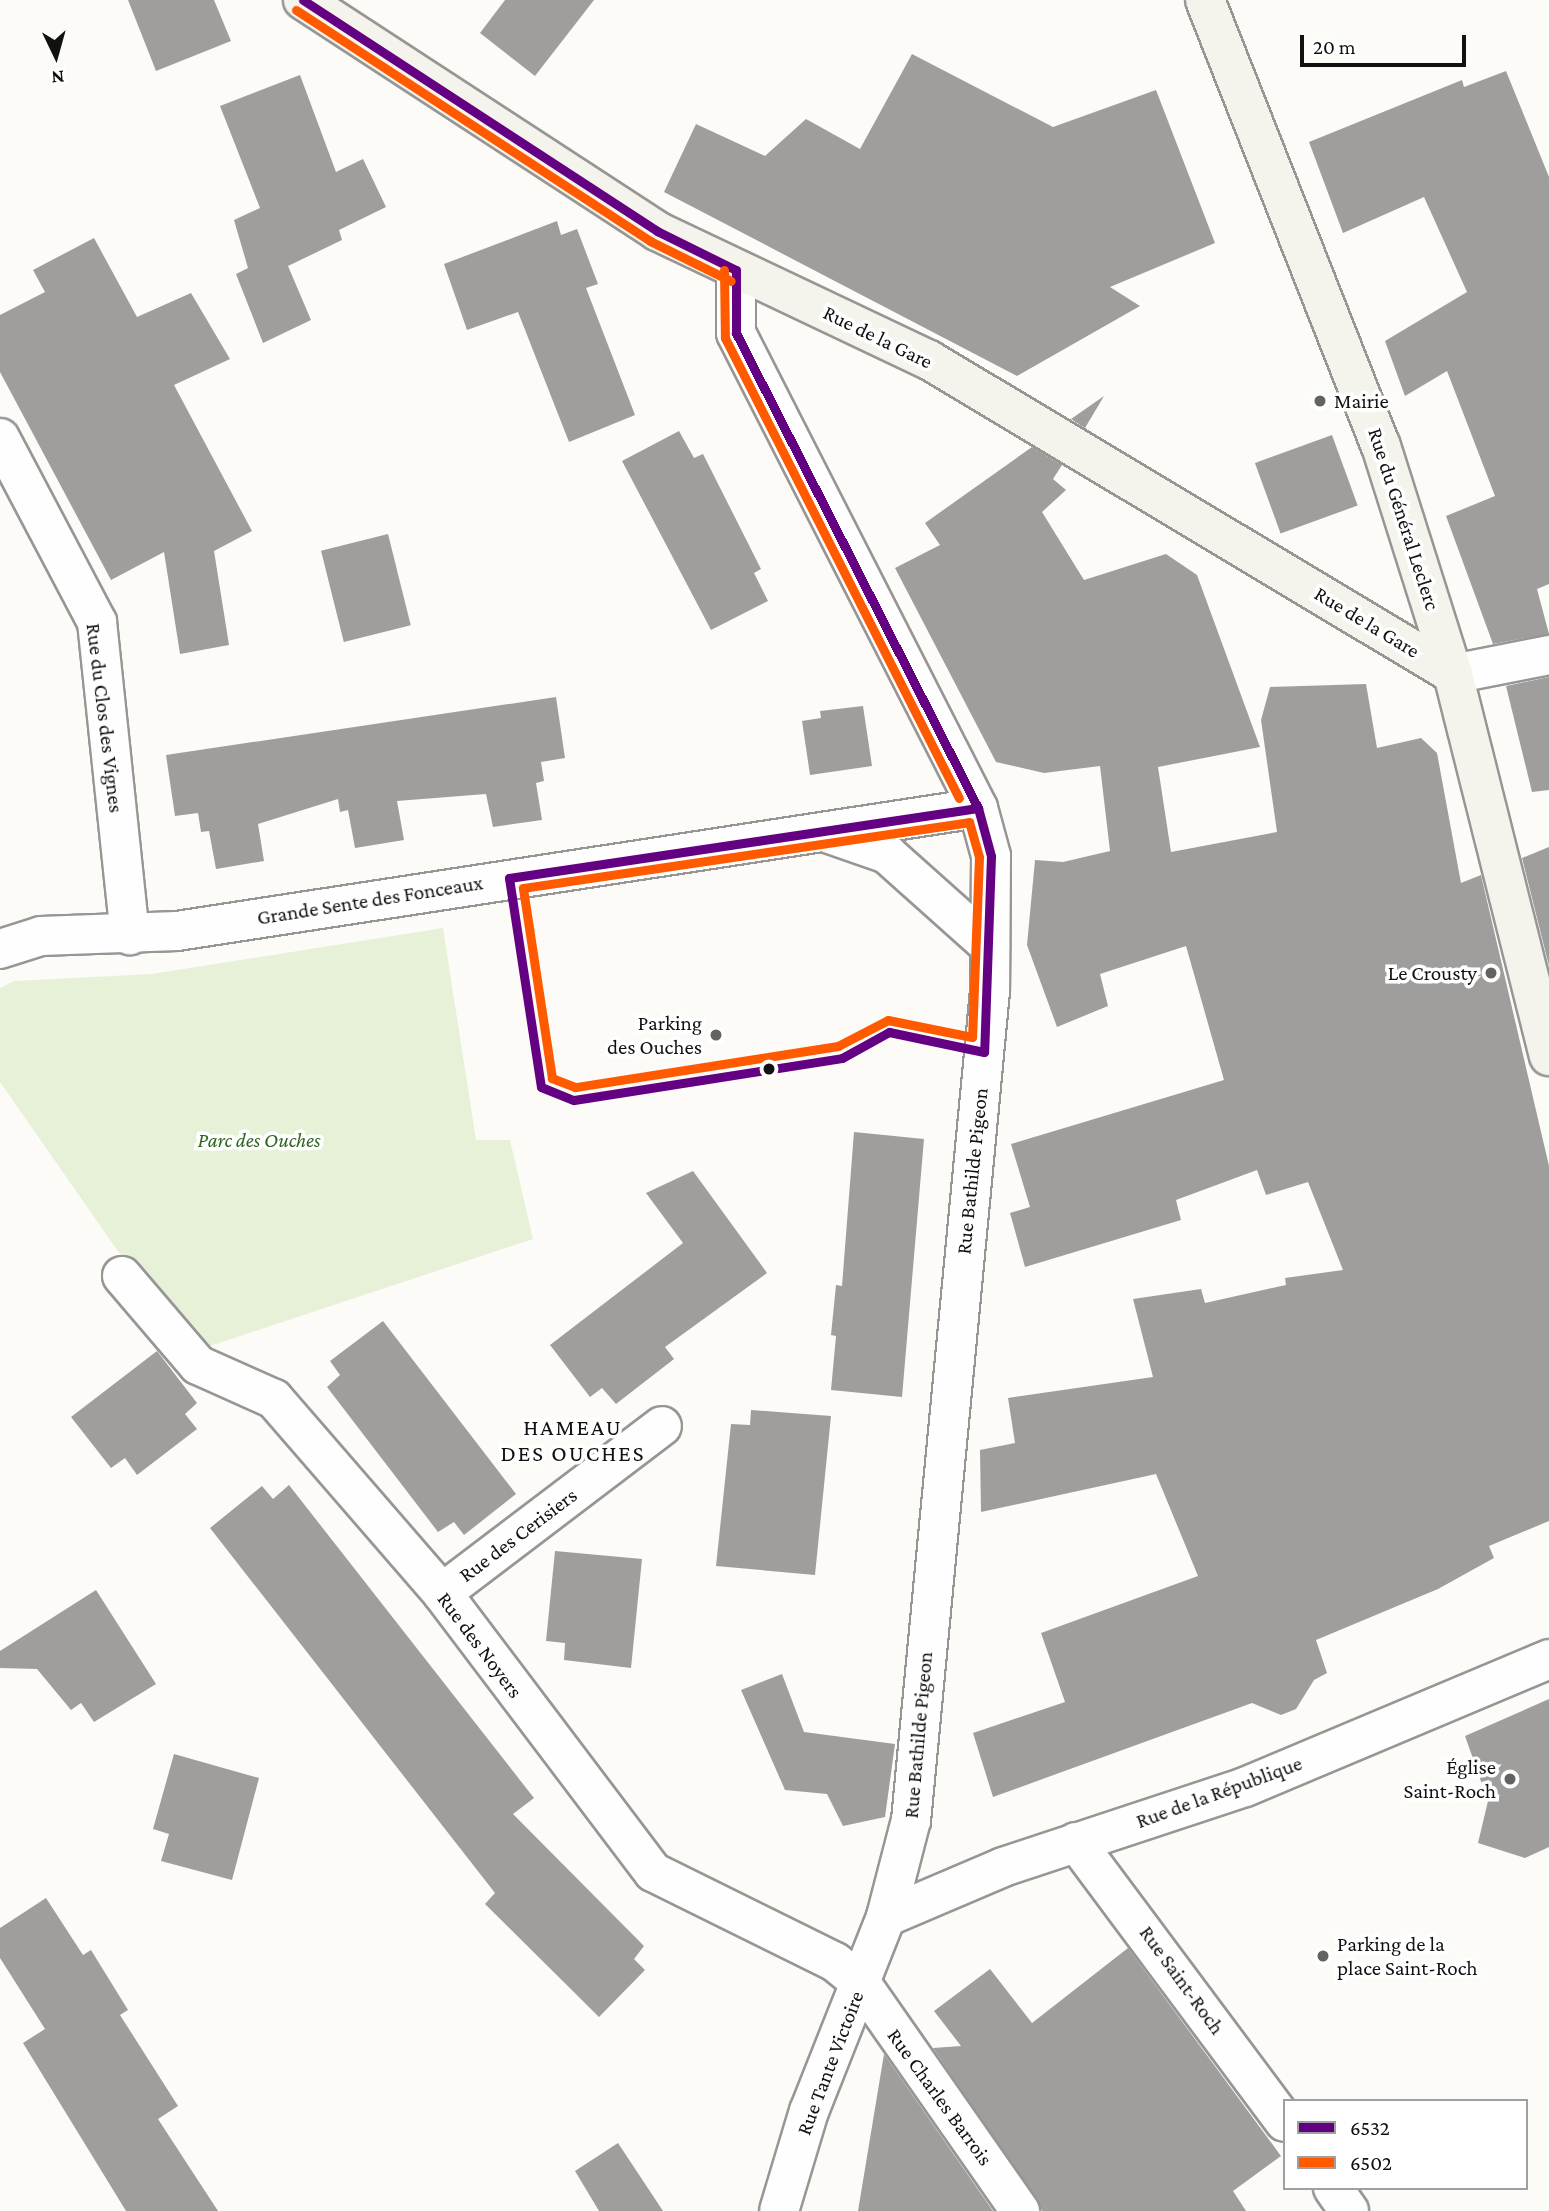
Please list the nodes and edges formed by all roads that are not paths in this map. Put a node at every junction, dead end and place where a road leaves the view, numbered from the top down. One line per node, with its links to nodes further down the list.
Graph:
1 (303, 0): 3 (street, Rue de la Gare)
2 (1205, 0): 6 (street, Rue du Général Leclerc)
3 (736, 270): 6 (street, Rue de la Gare); 7 (street, Rue Bathilde Pigeon)
4 (0, 439): 9 (street, Rue du Clos des Vignes)
5 (1549, 655): 6 (street)
6 (1454, 674): 12 (street, Rue du Général Leclerc)
7 (978, 808): 8 (street, Grande Sente des Fonceaux); 10 (street, Rue Bathilde Pigeon)
8 (825, 833): 9 (street, Grande Sente des Fonceaux); 10 (street, Grande Sente des Fonceaux)
9 (130, 935): 11 (street, Grande Sente des Fonceaux)
10 (990, 946): 18 (street, Rue Bathilde Pigeon)
11 (0, 949)
12 (1549, 1056)
13 (122, 1276): 15 (street, Rue des Noyers)
14 (662, 1426): 15 (street, Rue des Cerisiers)
15 (442, 1593): 19 (street, Rue des Noyers)
16 (1549, 1659): 17 (street, Rue de la République)
17 (1076, 1842): 18 (street, Rue de la République); 20 (street, Rue Saint-Roch)
18 (886, 1917): 19 (street, Rue Tante Victoire)
19 (861, 1983): 22 (street, Rue Tante Victoire); 23 (street, Rue Charles Barrois)
20 (1283, 2119)
21 (1334, 2190): 24 (street)
22 (779, 2211)
23 (1020, 2211)
24 (1349, 2211)

